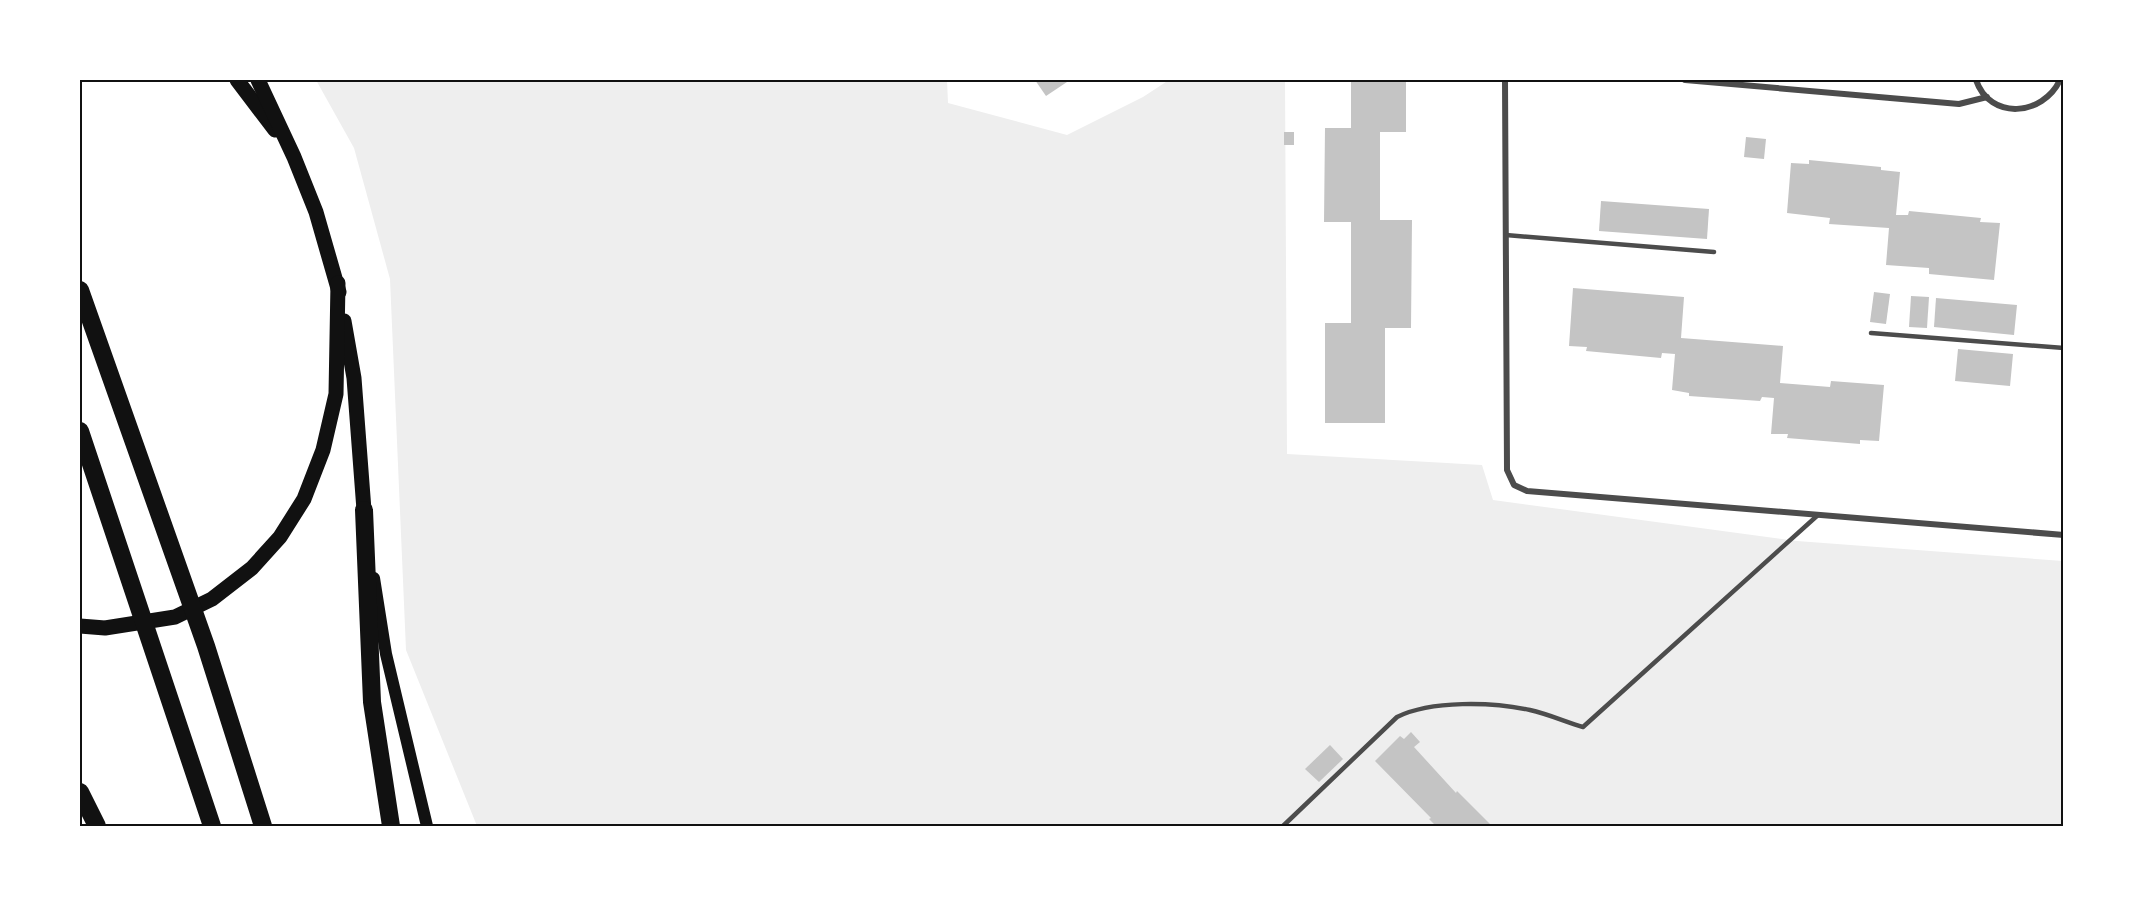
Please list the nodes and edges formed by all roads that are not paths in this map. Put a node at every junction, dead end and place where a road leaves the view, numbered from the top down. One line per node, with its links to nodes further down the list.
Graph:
1 (237, 80): 8 (main road)
2 (258, 80): 8 (main road)
3 (1505, 80): 9 (street)
4 (1685, 80): 7 (street)
5 (1976, 80): 7 (street)
6 (2060, 80): 7 (street)
7 (1987, 97)
8 (294, 157): 11 (main road)
9 (1506, 235): 10 (lane); 17 (street)
10 (1714, 252)
11 (338, 283): 16 (main road); 19 (main road)
12 (80, 290): 23 (highway)
13 (1871, 333): 14 (lane)
14 (2064, 348)
15 (80, 431): 22 (highway)
16 (364, 510): 24 (highway); 25 (main road)
17 (1818, 515): 18 (street); 26 (lane)
18 (2064, 535)
19 (80, 626)
20 (80, 792): 21 (highway)
21 (97, 826)
22 (213, 826)
23 (263, 826)
24 (391, 826)
25 (427, 826)
26 (1284, 826)

